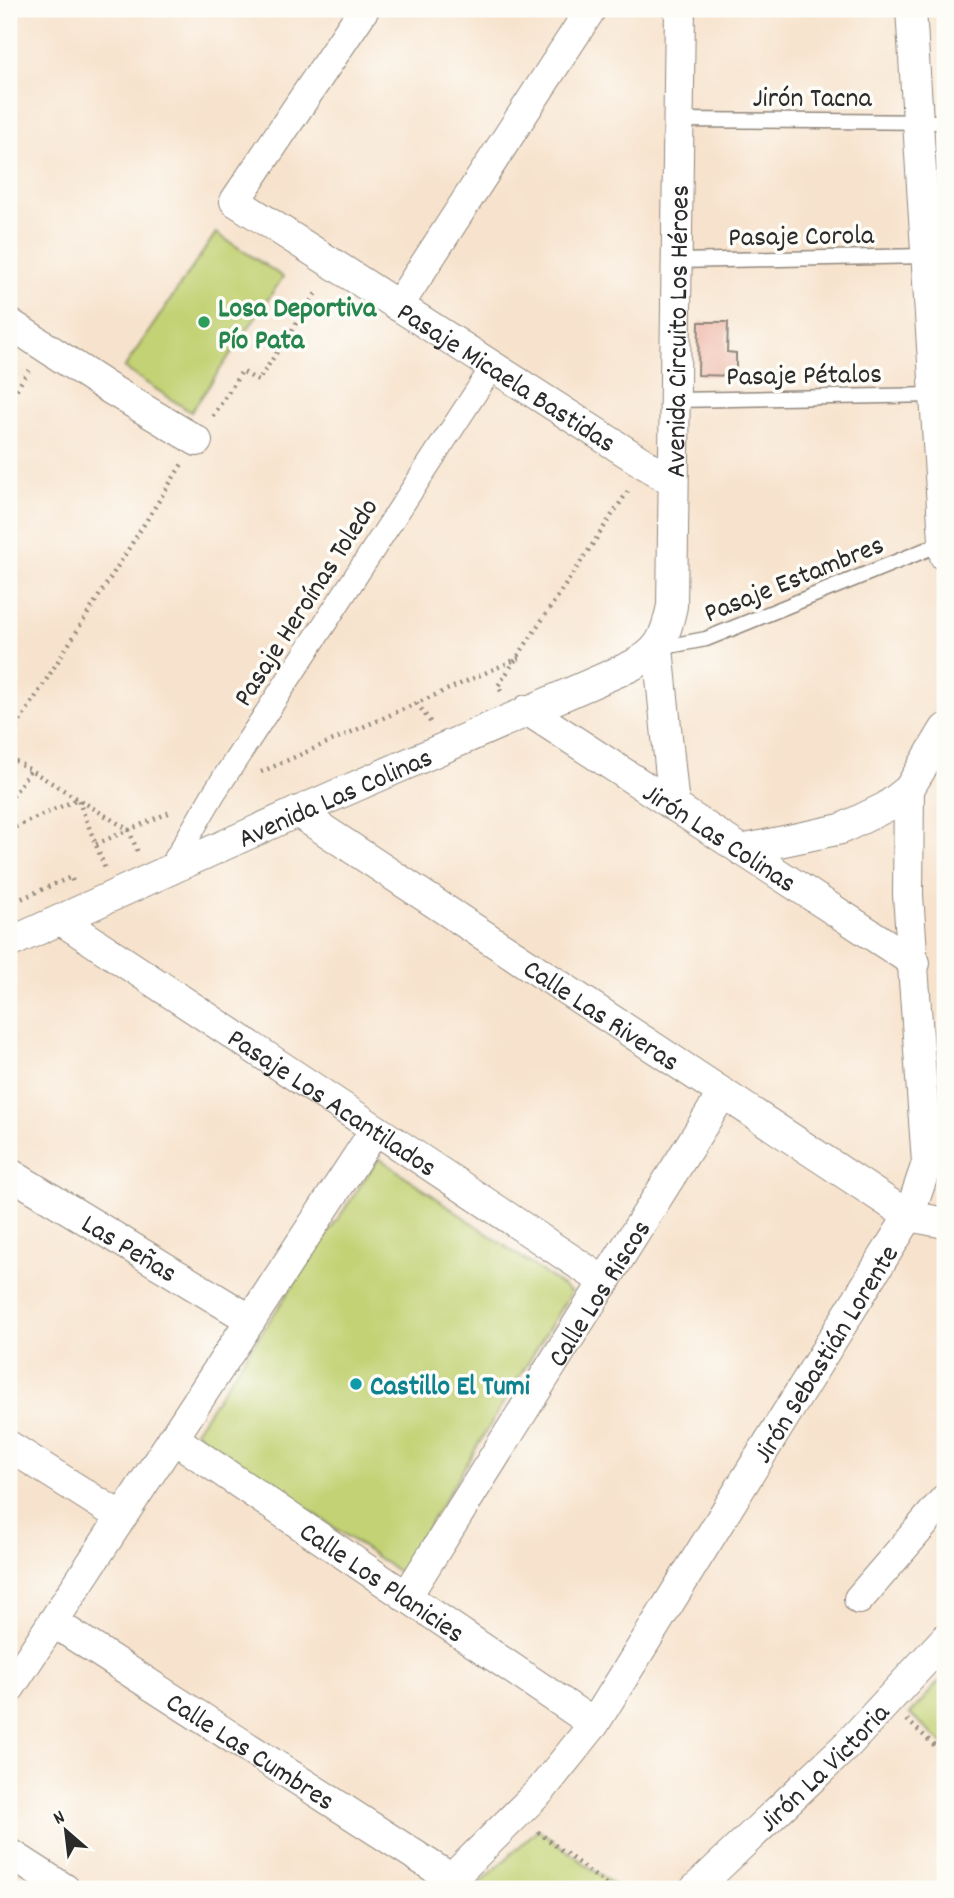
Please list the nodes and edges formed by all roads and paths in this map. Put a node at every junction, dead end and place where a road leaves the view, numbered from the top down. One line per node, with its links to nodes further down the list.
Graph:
1 (364, 9): 10 (street, Pasaje Micaela Bastidas)
2 (591, 9): 10 (street)
3 (680, 9): 5 (street, Avenida Circuito Los Héroes)
4 (911, 9): 6 (street)
5 (679, 120): 6 (lane, Jirón Tacna); 8 (street, Avenida Circuito Los Héroes)
6 (932, 121): 7 (street)
7 (926, 256): 8 (lane, Pasaje Corola); 14 (street)
8 (677, 261): 15 (street, Avenida Circuito Los Héroes)
9 (321, 286): 17 (path)
10 (398, 306): 13 (street, Pasaje Micaela Bastidas)
11 (9, 323): 12 (street)
12 (44, 346): 16 (path); 17 (street)
13 (493, 366): 18 (street, Pasaje Micaela Bastidas); 30 (street, Pasaje Heroínas Toledo)
14 (935, 395): 15 (lane, Pasaje Pétalos); 20 (street)
15 (675, 400): 19 (street, Avenida Circuito Los Héroes)
16 (9, 401)
17 (197, 441): 26 (path)
18 (646, 464): 19 (street, Pasaje Micaela Bastidas); 22 (path)
19 (673, 482): 21 (street, Avenida Circuito Los Héroes)
20 (945, 547): 21 (lane, Pasaje Estambres)
21 (657, 648): 24 (street, Avenida Las Colinas); 33 (street)
22 (519, 658): 23 (path); 30 (path)
23 (502, 694)
24 (527, 710): 33 (street, Jirón Las Colinas); 34 (street, Avenida Las Colinas)
25 (945, 729): 29 (street)
26 (9, 739)
27 (9, 757): 28 (path)
28 (30, 769): 31 (path); 32 (path)
29 (909, 789): 38 (street); 46 (street, Jirón Sebastián Lorente)
30 (214, 793): 36 (path); 41 (street, Pasaje Heroínas Toledo)
31 (78, 799): 35 (path); 36 (path); 37 (path)
32 (9, 802)
33 (674, 806): 38 (street, Jirón Las Colinas)
34 (297, 812): 41 (street, Avenida Las Colinas); 47 (street, Calle Las Riveras)
35 (9, 830)
36 (129, 830): 37 (path); 39 (path)
37 (96, 844): 40 (path)
38 (741, 850): 46 (street, Jirón Las Colinas)
39 (139, 855)
40 (106, 870)
41 (169, 870): 44 (street, Avenida Las Colinas)
42 (74, 884): 43 (path)
43 (9, 904)
44 (61, 920): 45 (street, Avenida Las Colinas); 48 (street, Pasaje Los Acantilados)
45 (9, 943)
46 (915, 963): 50 (street, Jirón Sebastián Lorente)
47 (723, 1093): 50 (street, Calle Las Riveras); 52 (street, Calle Los Riscos)
48 (375, 1130): 52 (street, Pasaje Los Acantilados); 53 (street)
49 (9, 1174): 53 (street, Las Peñas)
50 (909, 1216): 51 (street); 64 (street, Jirón Sebastián Lorente)
51 (945, 1223)
52 (605, 1282): 58 (street, Calle Los Riscos)
53 (251, 1320): 54 (street)
54 (173, 1438): 57 (street); 58 (street, Calle Los Planicies)
55 (9, 1446): 57 (street)
56 (945, 1499): 59 (street)
57 (121, 1517): 60 (street)
58 (406, 1597): 64 (street, Calle Los Planicies)
59 (859, 1599)
60 (53, 1622): 62 (street); 68 (street, Calle Las Cumbres)
61 (945, 1639): 63 (street, Jirón La Victoria)
62 (9, 1689)
63 (887, 1702): 65 (path); 71 (street, Jirón La Victoria)
64 (594, 1724): 66 (street, Jirón Sebastián Lorente)
65 (945, 1755)
66 (516, 1815): 68 (street, Jirón Sebastián Lorente); 70 (path)
67 (9, 1853): 69 (street)
68 (446, 1884)
69 (65, 1889)
70 (612, 1889)
71 (695, 1889)

